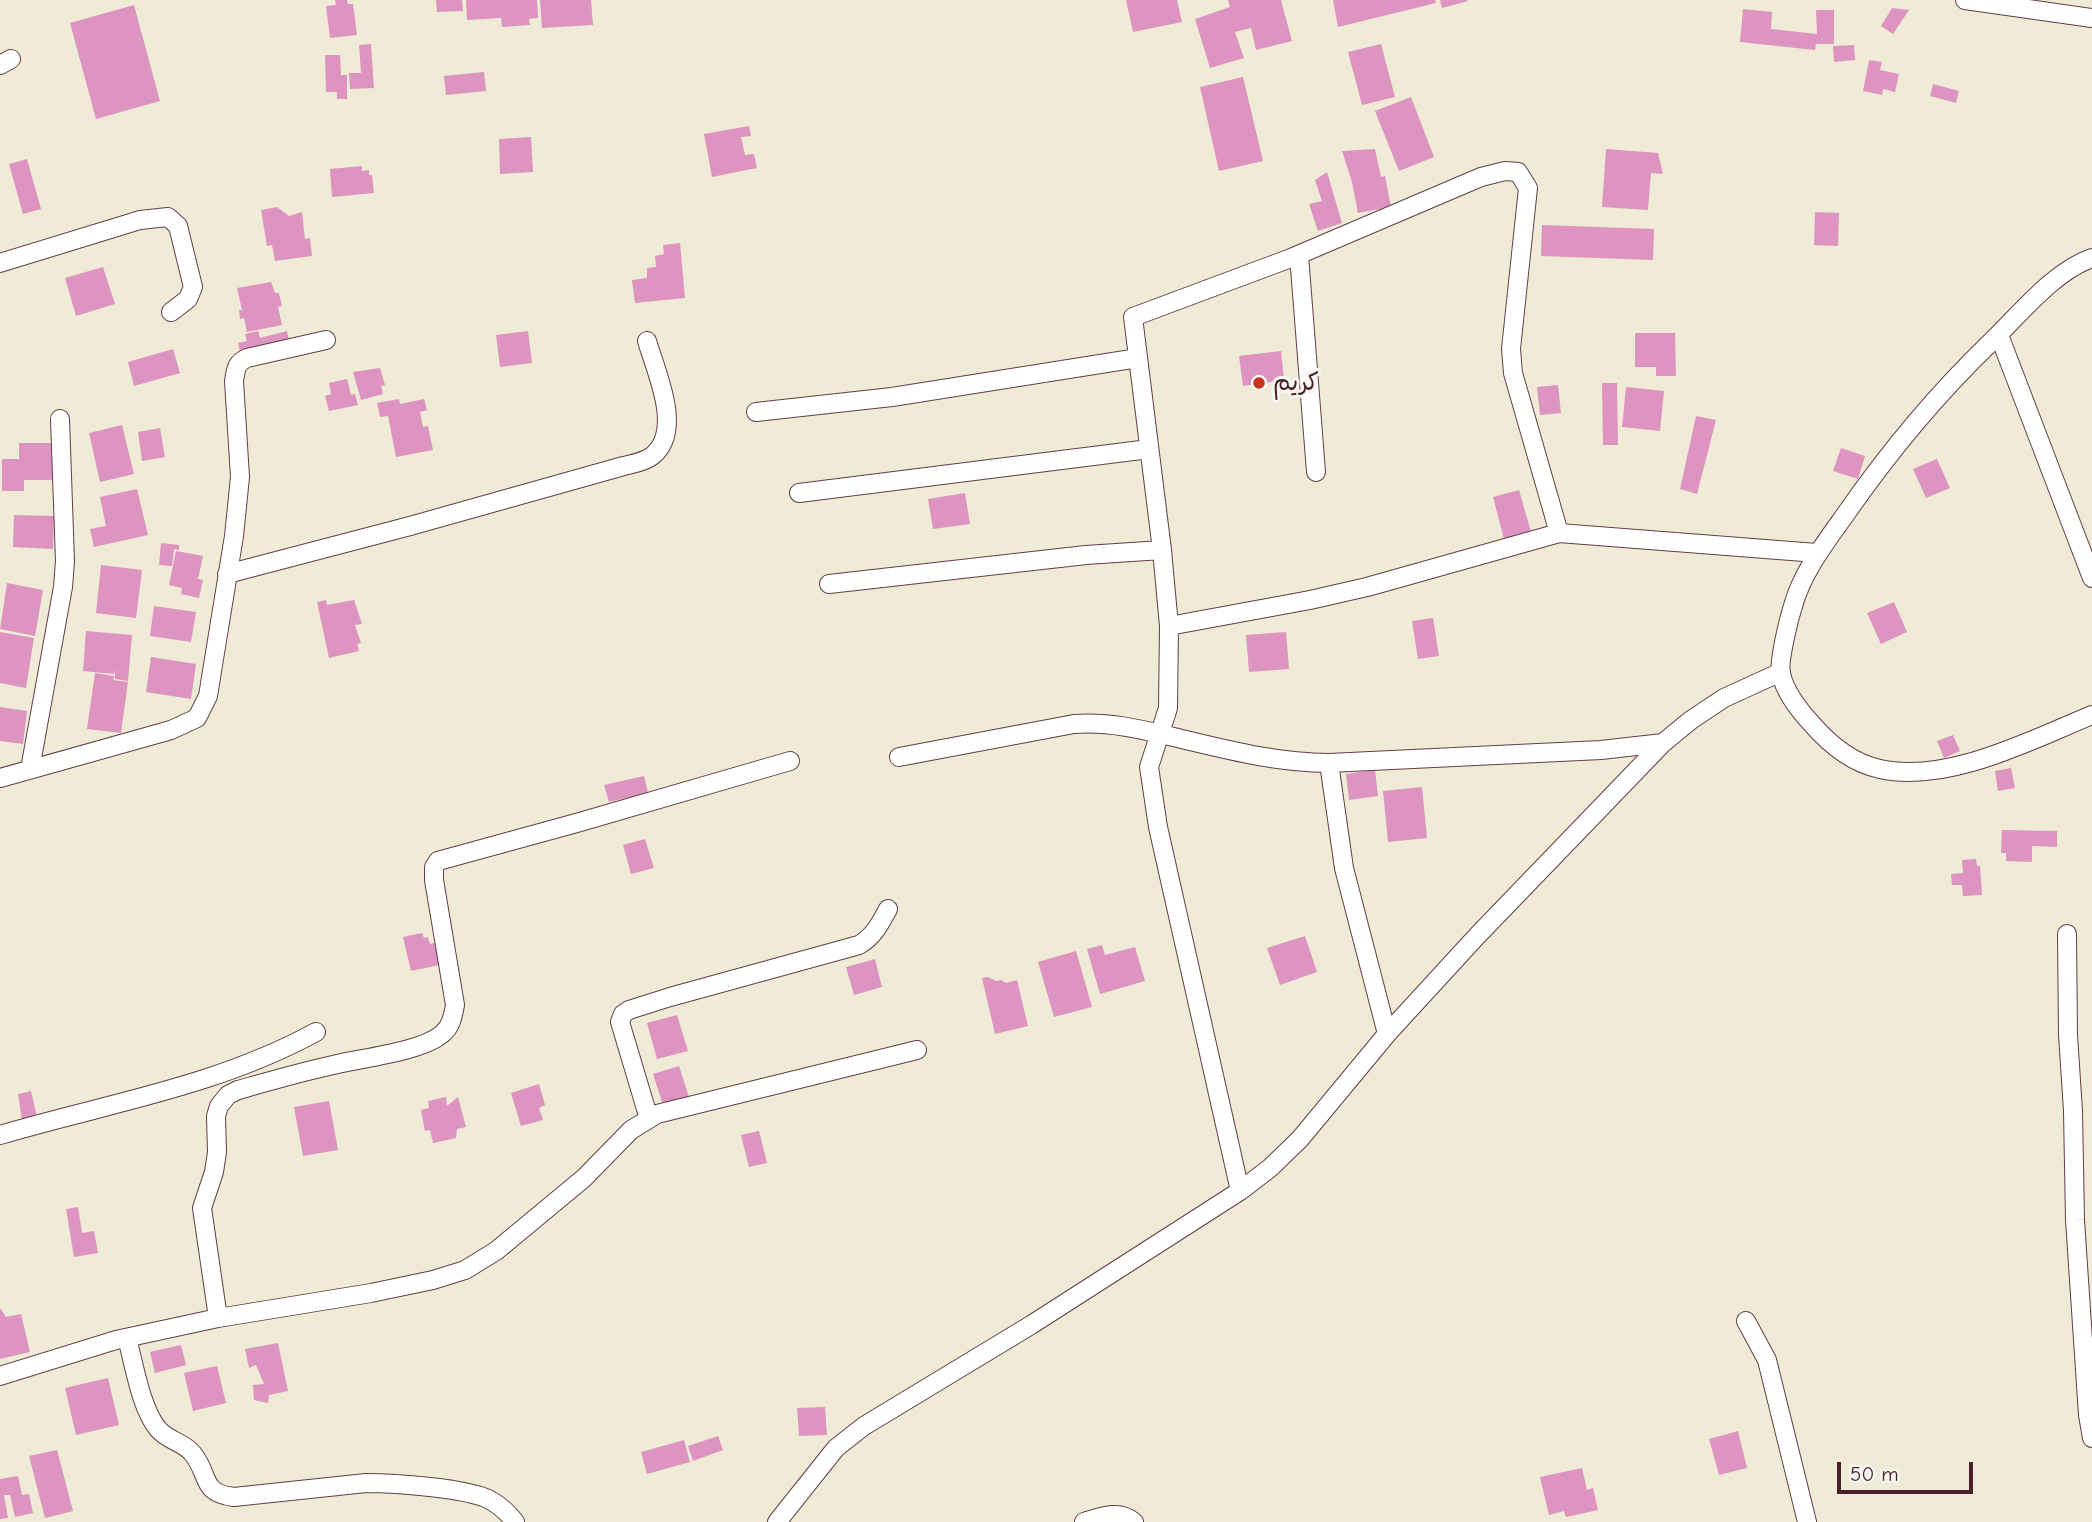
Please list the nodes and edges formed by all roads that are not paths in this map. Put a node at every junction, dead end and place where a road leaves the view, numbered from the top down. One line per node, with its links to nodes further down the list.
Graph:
1 (1965, 0): 2 (street)
2 (2092, 18)
3 (1299, 255): 10 (street); 14 (street); 16 (street)
4 (2092, 258): 7 (street)
5 (0, 263): 6 (street)
6 (171, 312)
7 (1998, 335): 18 (street); 20 (street)
8 (326, 340): 19 (street)
9 (647, 341): 19 (street)
10 (1138, 358): 11 (street); 13 (street)
11 (756, 412)
12 (60, 419): 30 (street)
13 (1149, 449): 15 (street); 17 (street)
14 (1317, 472)
15 (799, 494)
16 (1559, 533): 18 (street); 22 (street)
17 (1162, 550): 21 (street); 22 (street)
18 (1817, 553): 23 (street)
19 (227, 574): 30 (street)
20 (2092, 578)
21 (829, 584)
22 (1169, 626): 25 (street)
23 (1781, 673): 24 (street); 26 (street)
24 (2092, 715)
25 (1160, 733): 27 (street); 29 (street); 39 (street)
26 (1663, 743): 29 (street); 35 (street)
27 (900, 757)
28 (790, 761): 40 (street)
29 (1329, 763): 35 (street)
30 (30, 769): 31 (street)
31 (0, 778)
32 (888, 909): 37 (street)
33 (2067, 934): 44 (street)
34 (316, 1032): 38 (street)
35 (1387, 1034): 39 (street)
36 (917, 1050): 37 (street)
37 (649, 1119): 40 (street)
38 (0, 1135)
39 (1240, 1191): 46 (street)
40 (218, 1318): 42 (street)
41 (1746, 1321): 49 (street)
42 (127, 1338): 43 (street); 45 (street)
43 (0, 1376)
44 (2092, 1438)
45 (515, 1522)
46 (777, 1522)
47 (1084, 1522): 48 (street)
48 (1133, 1522)
49 (1807, 1522)

